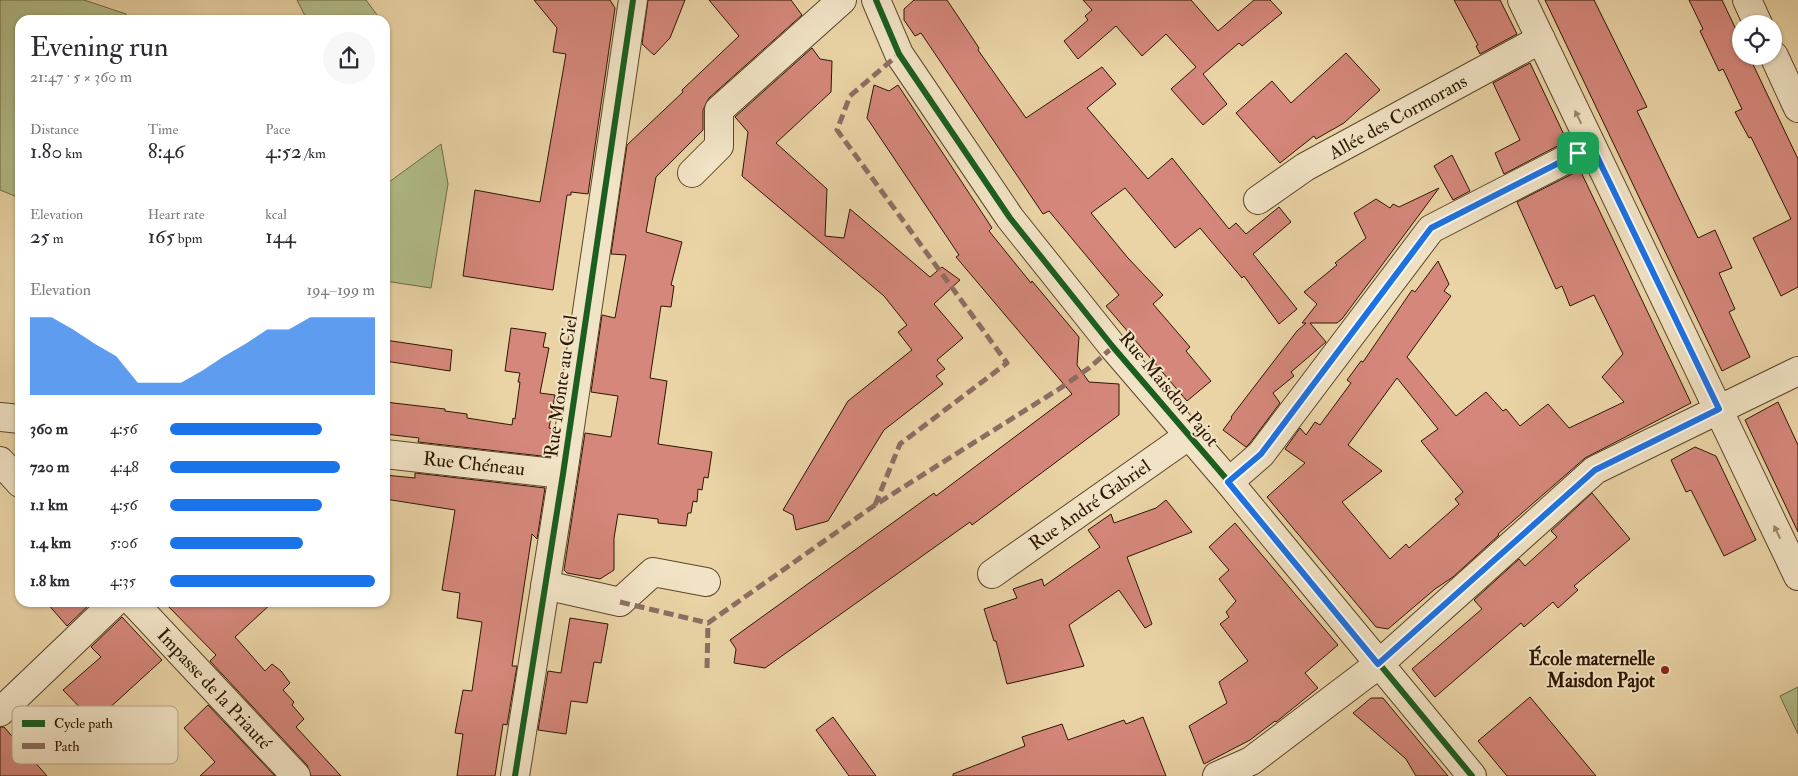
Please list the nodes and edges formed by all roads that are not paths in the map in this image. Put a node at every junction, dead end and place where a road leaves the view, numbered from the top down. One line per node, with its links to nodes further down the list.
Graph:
1 (633, 0): 20 (street, Rue Monte au Ciel)
2 (842, 0): 11 (street)
3 (876, 0): 17 (street, Rue Maisdon Pajot)
4 (1522, 0): 7 (street)
5 (1747, 0): 6 (street)
6 (1754, 15)
7 (1541, 39): 10 (street, one-way to 7); 12 (street, Allée des Cormorans)
8 (1778, 65): 9 (street)
9 (1798, 108)
10 (1592, 146): 14 (street); 22 (street)
11 (692, 173)
12 (1258, 200)
13 (1798, 371): 14 (street)
14 (1719, 409): 24 (street, one-way to 14); 29 (street)
15 (0, 417): 16 (street)
16 (15, 418)
17 (1188, 436): 22 (street, Rue Maisdon Pajot); 23 (street, Rue André Gabriel)
18 (390, 455): 20 (street, Rue Chéneau)
19 (0, 461): 21 (street)
20 (563, 474): 26 (street, Rue Monte au Ciel)
21 (15, 478)
22 (1228, 482): 29 (street, Rue Maisdon Pajot)
23 (992, 574)
24 (1798, 576)
25 (706, 582): 26 (street)
26 (545, 585): 32 (street, Rue Monte au Ciel)
27 (110, 607): 30 (street)
28 (138, 607): 31 (street, Impasse de la Priauté)
29 (1378, 664): 33 (street); 34 (street, Rue Maisdon Pajot)
30 (0, 712)
31 (296, 776)
32 (515, 776)
33 (1217, 776)
34 (1472, 776)

